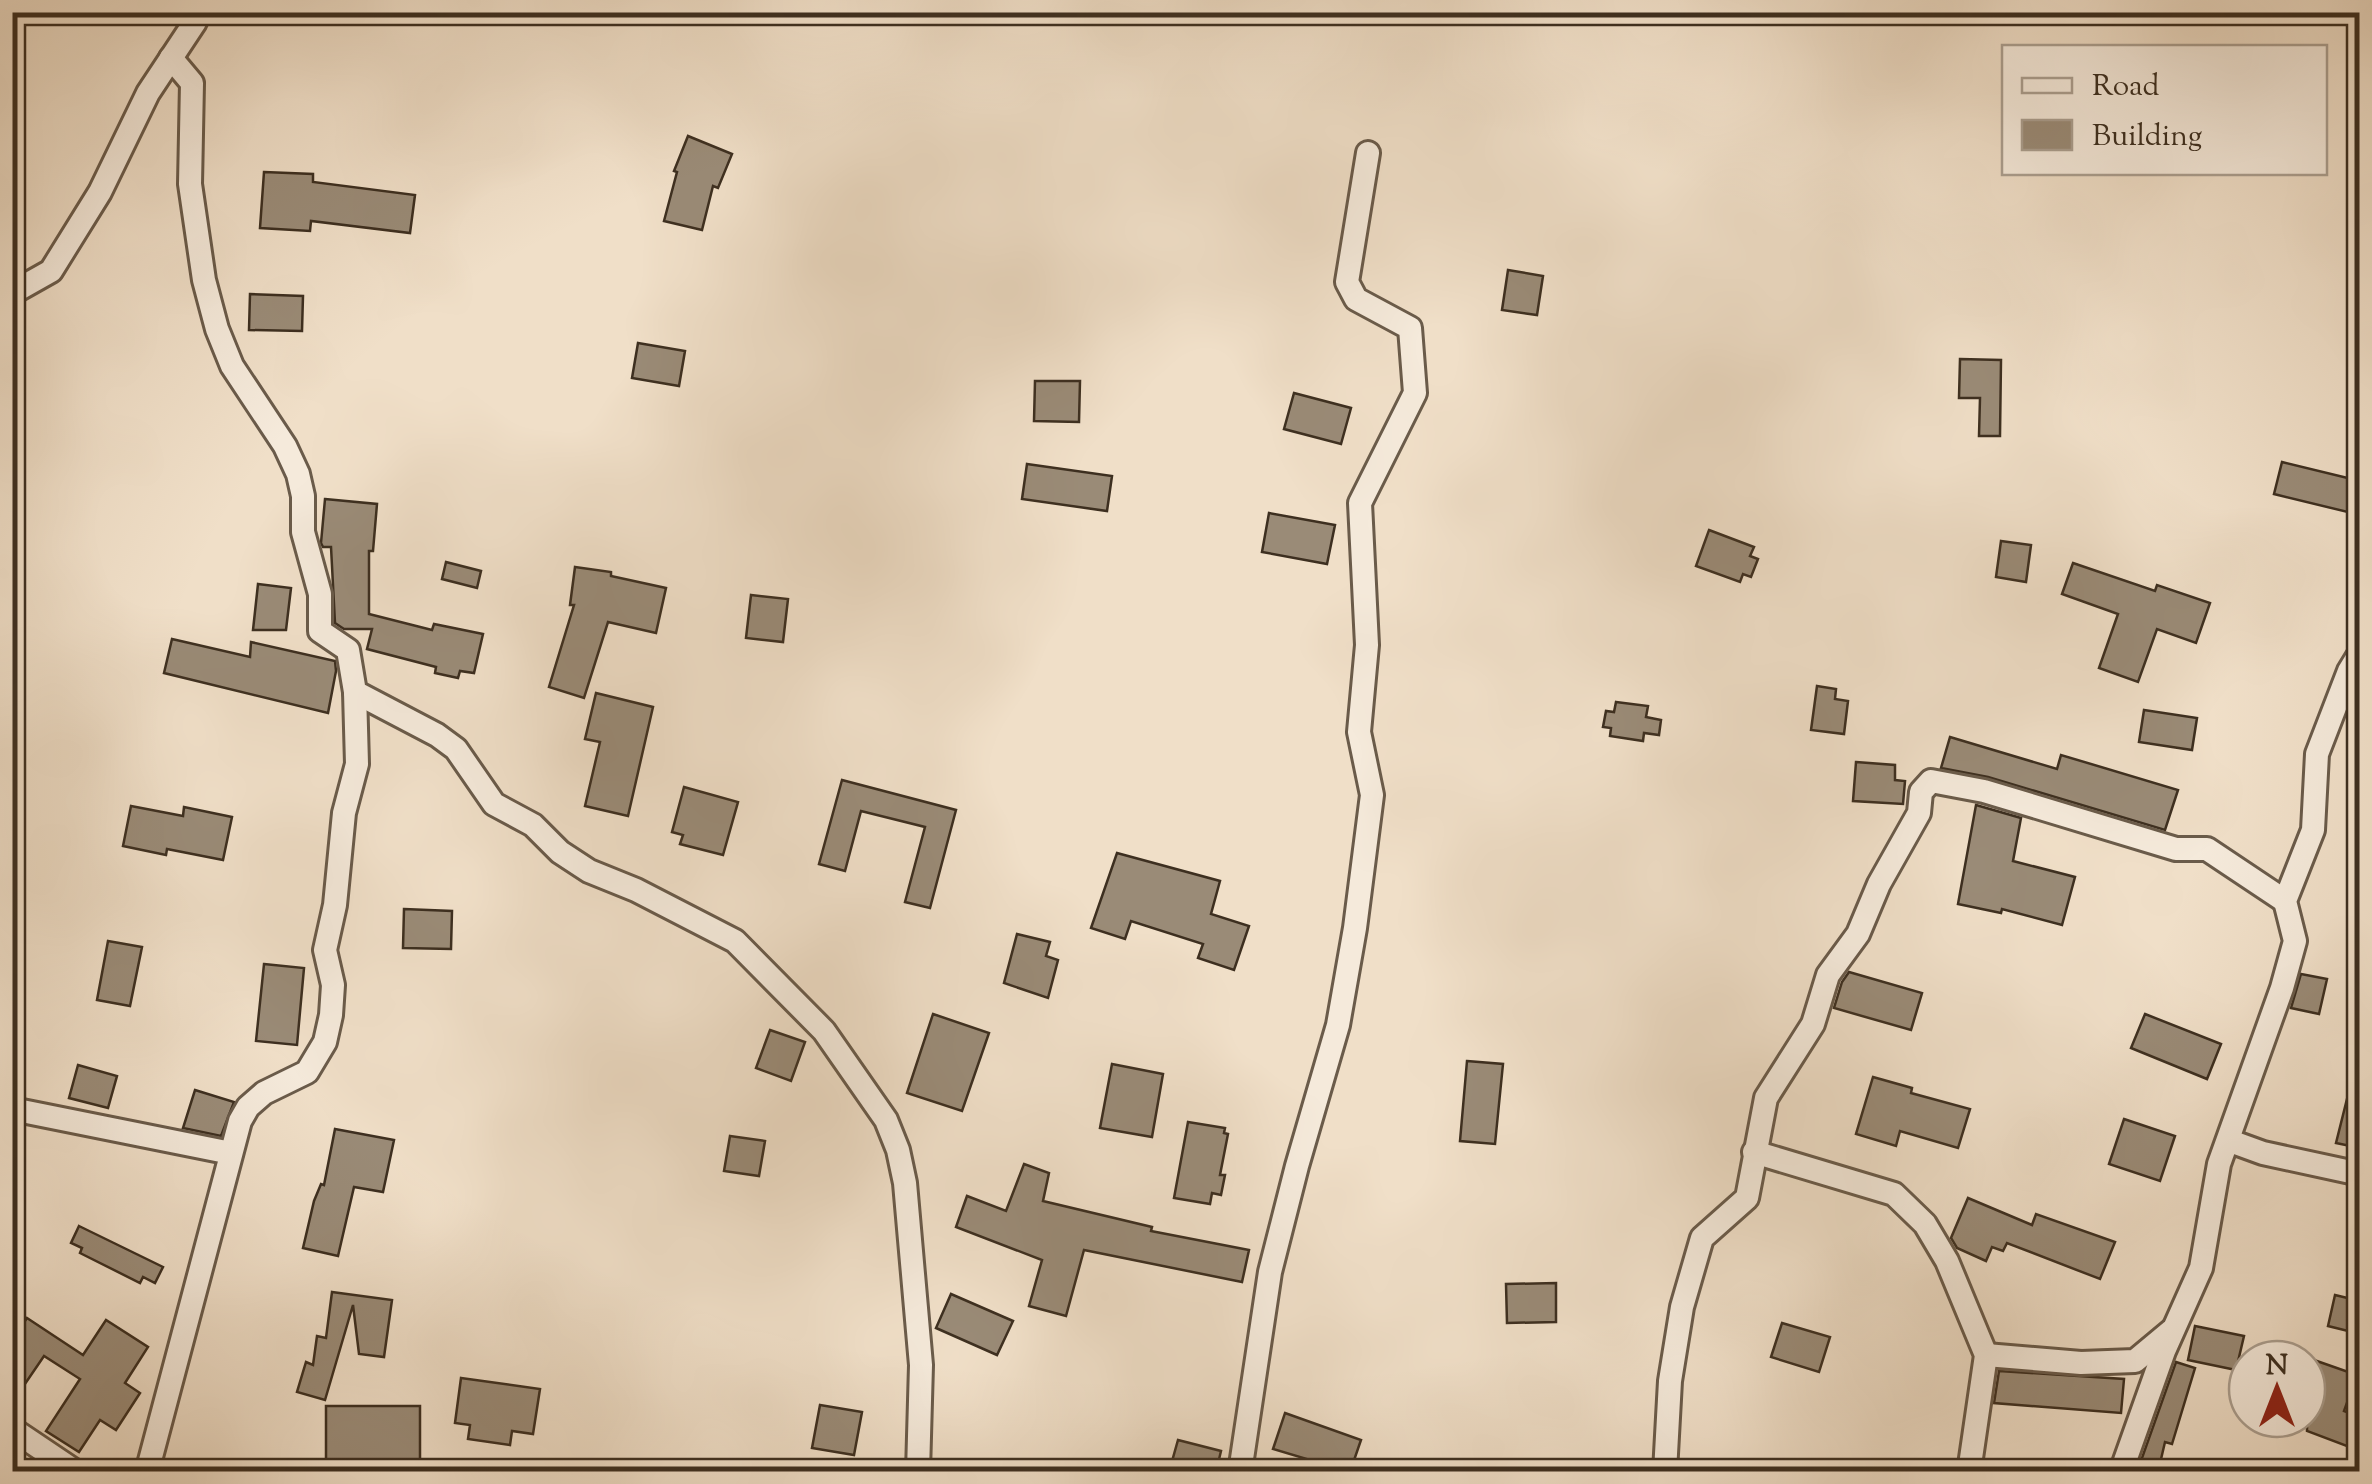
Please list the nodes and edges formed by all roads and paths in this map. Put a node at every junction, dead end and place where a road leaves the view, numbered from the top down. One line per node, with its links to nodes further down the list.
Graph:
1 (196, 12): 2 (street)
2 (171, 58): 4 (street); 6 (street)
3 (1368, 153): 20 (street)
4 (12, 293)
5 (2360, 653): 7 (street)
6 (355, 692): 12 (street); 19 (street)
7 (2350, 692): 8 (street)
8 (2285, 902): 10 (street); 11 (street)
9 (16, 1116): 12 (street)
10 (2230, 1141): 13 (street); 14 (street)
11 (1754, 1152): 15 (street); 21 (street)
12 (231, 1154): 18 (street)
13 (2360, 1174)
14 (2174, 1329): 15 (street); 23 (street)
15 (1986, 1354): 22 (street)
16 (12, 1429): 17 (street)
17 (76, 1472)
18 (146, 1472)
19 (918, 1472)
20 (1240, 1472)
21 (1665, 1472)
22 (1969, 1472)
23 (2120, 1472)

